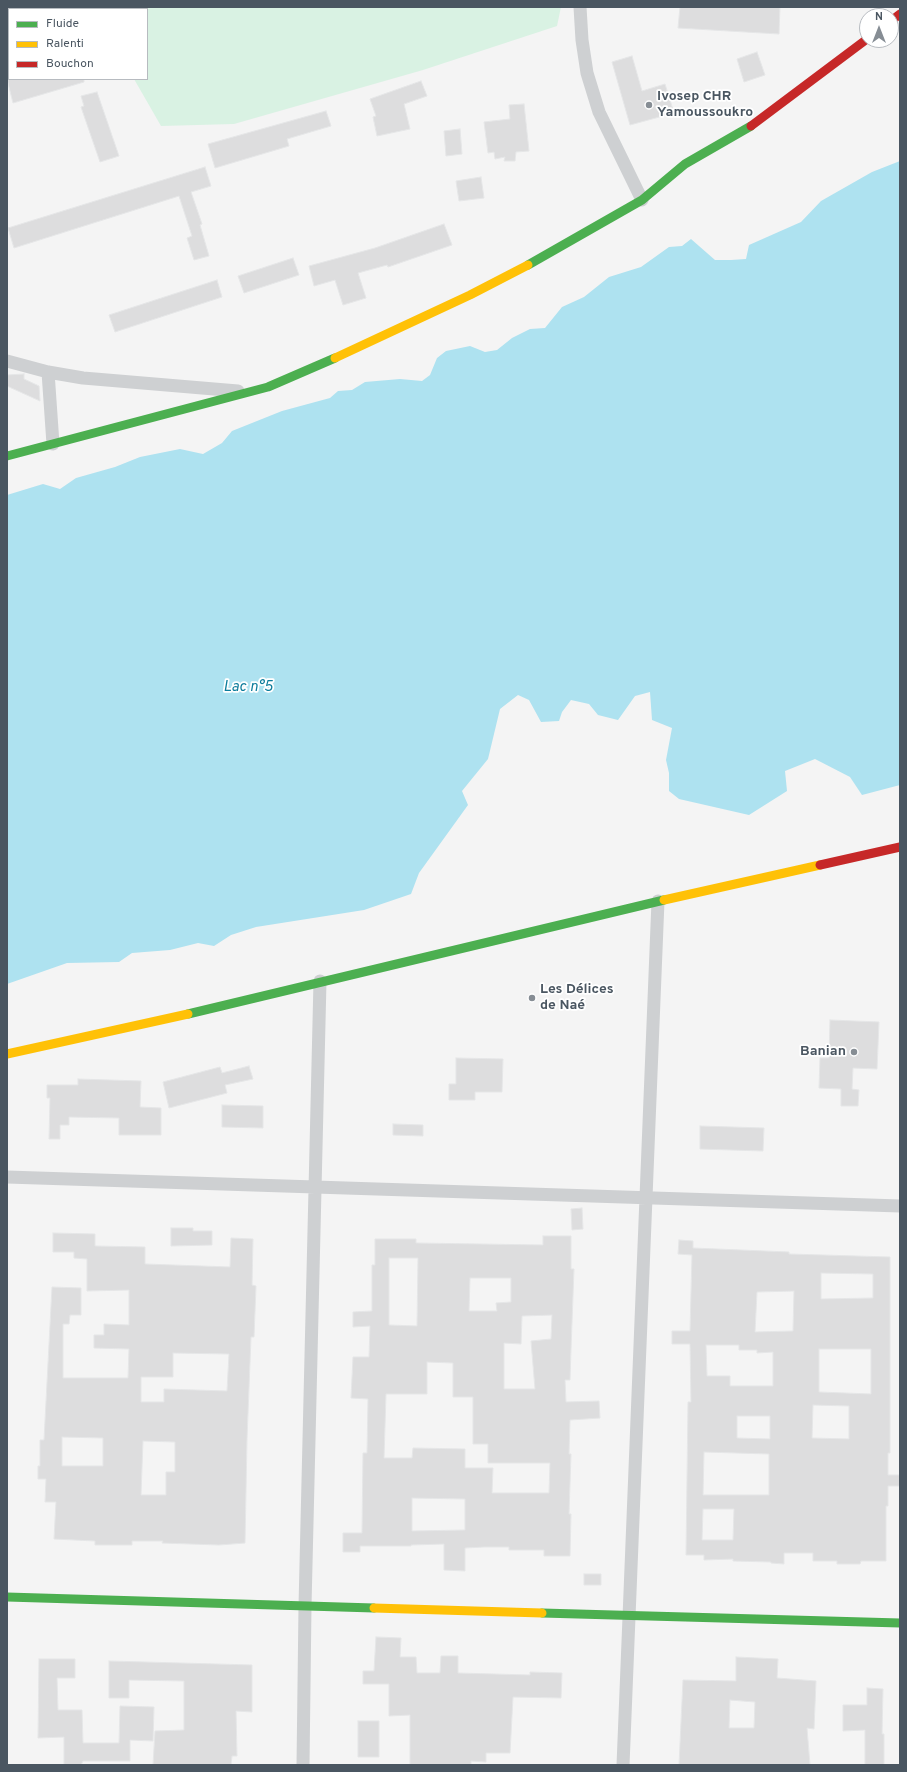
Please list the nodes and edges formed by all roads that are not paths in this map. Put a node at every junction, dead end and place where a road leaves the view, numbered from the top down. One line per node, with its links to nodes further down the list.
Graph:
1 (580, 7): 3 (street)
2 (859, 45): 3 (street)
3 (642, 200): 6 (street)
4 (7, 361): 5 (street)
5 (48, 372): 6 (street); 7 (street)
6 (251, 392): 7 (street)
7 (53, 444): 8 (street)
8 (7, 456)
9 (900, 847): 10 (street)
10 (658, 901): 11 (street); 15 (street)
11 (320, 981): 12 (street); 14 (street)
12 (7, 1054)
13 (7, 1177): 14 (street)
14 (315, 1187): 15 (street); 18 (street)
15 (646, 1198): 16 (street); 19 (street)
16 (900, 1206)
17 (7, 1598): 18 (street)
18 (305, 1606): 19 (street); 21 (street)
19 (629, 1615): 20 (street); 22 (street)
20 (900, 1623)
21 (303, 1765)
22 (623, 1765)

